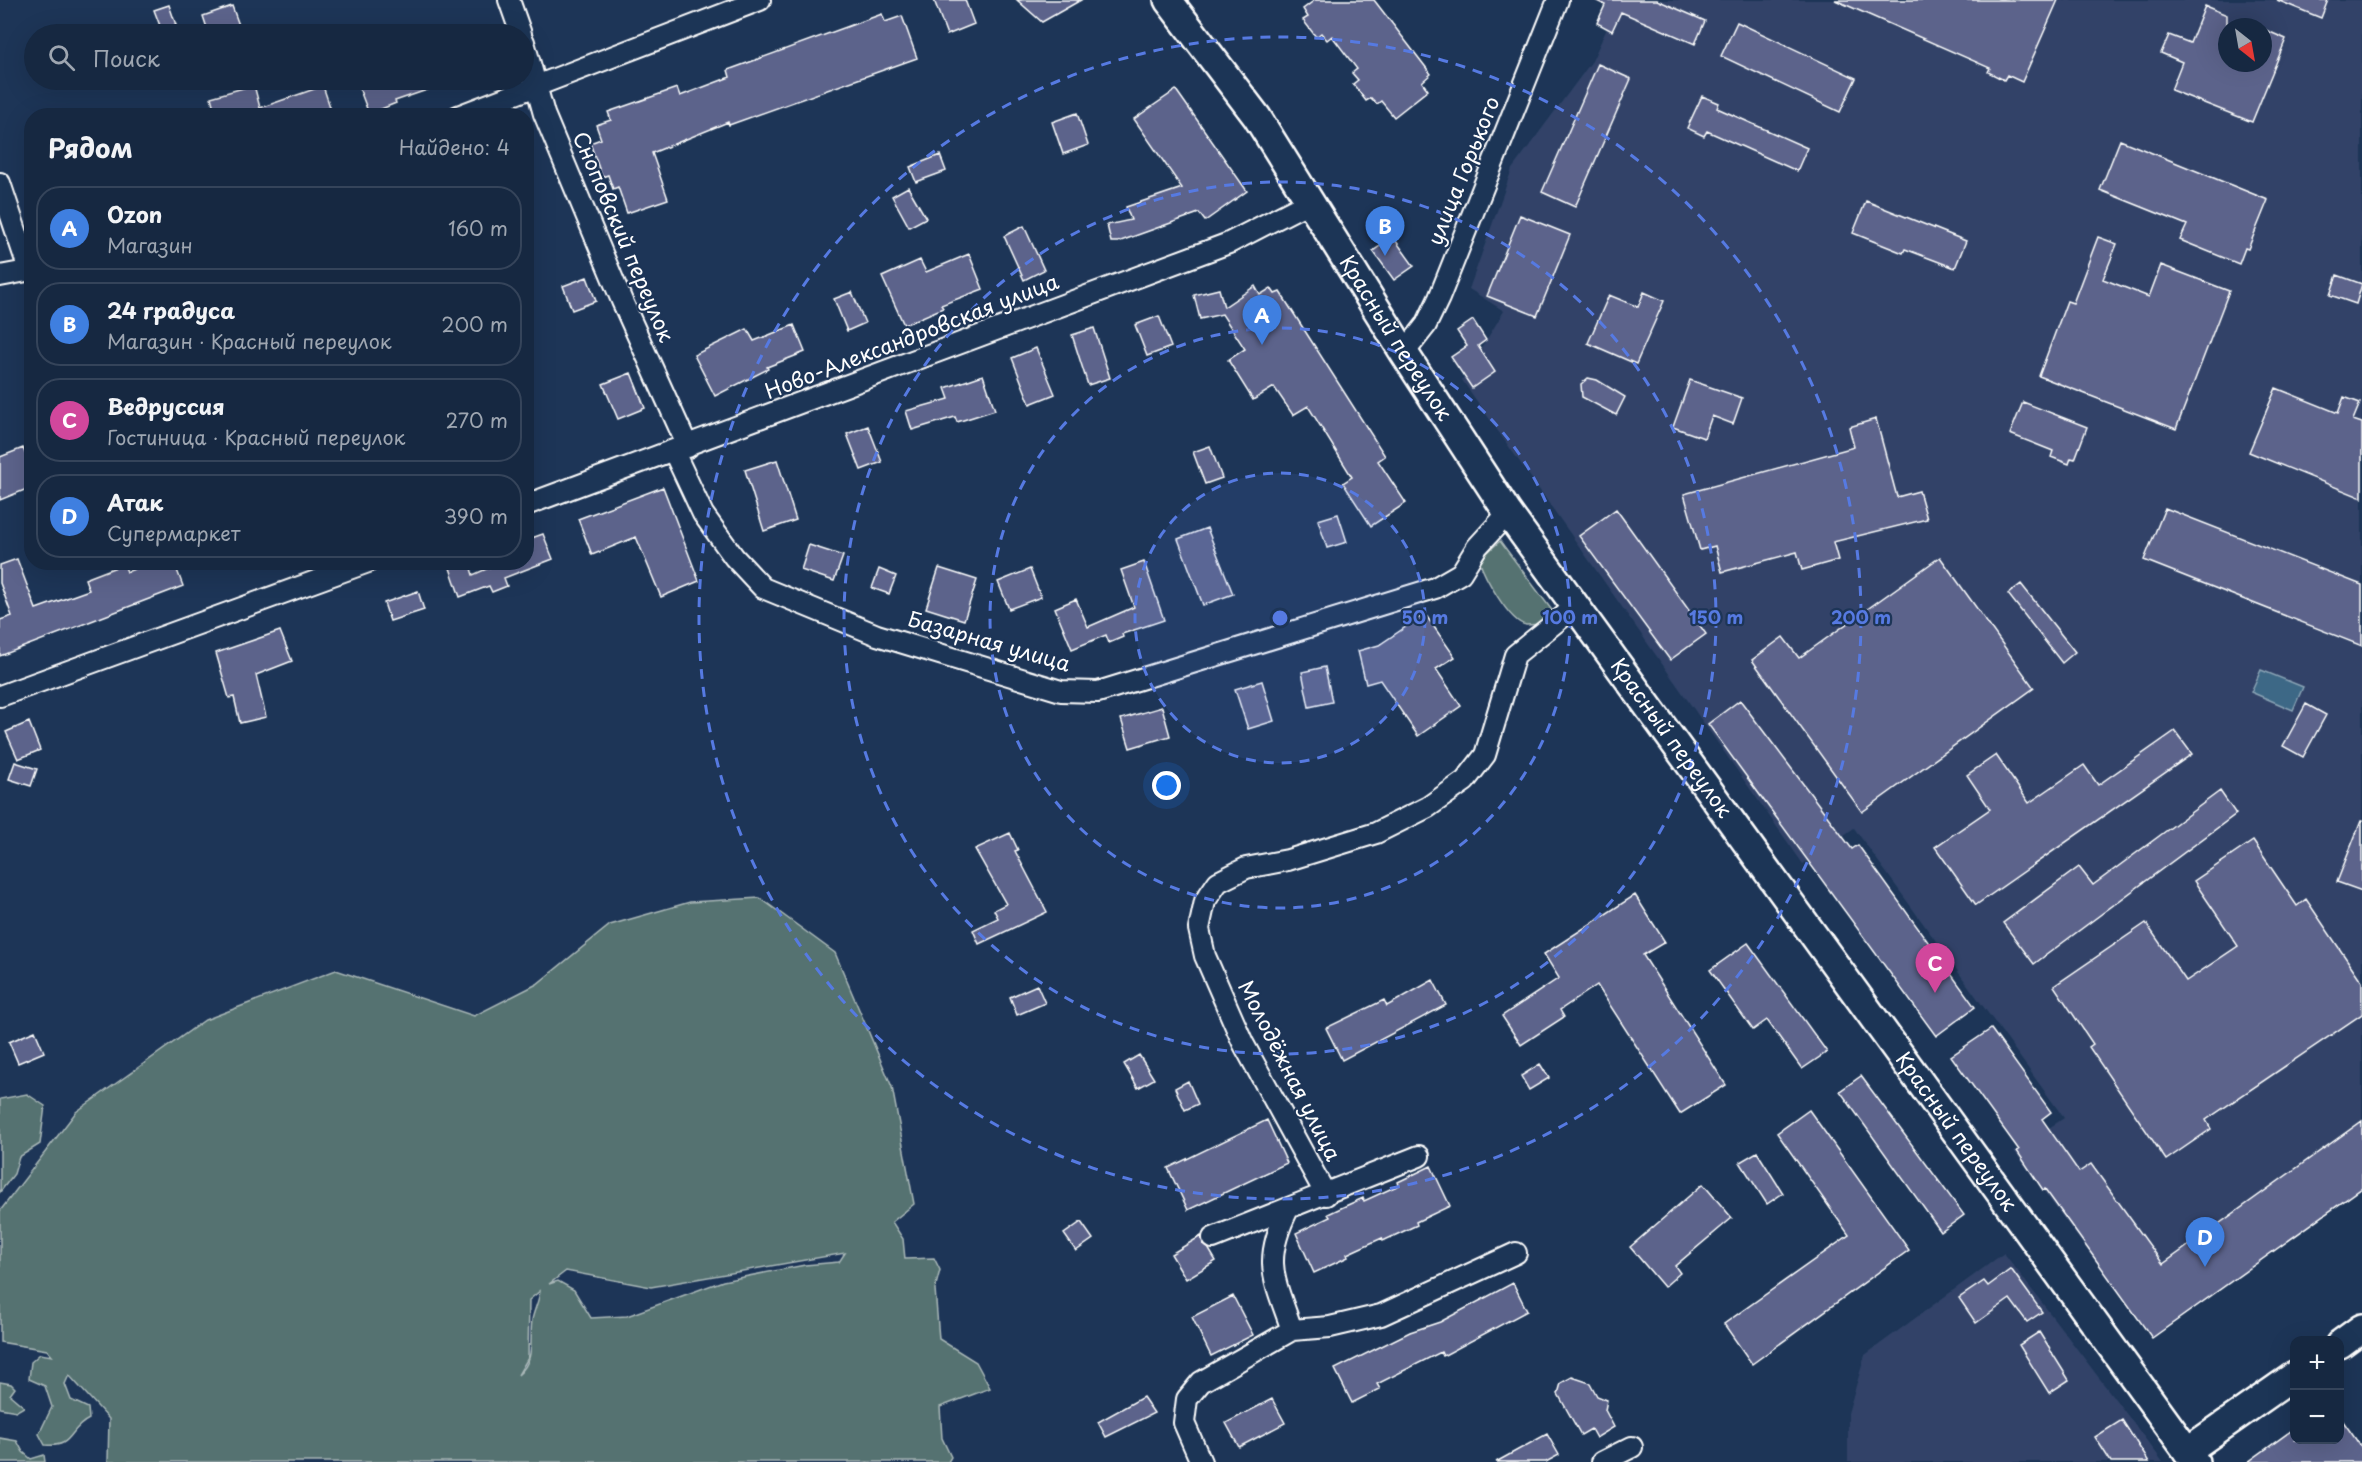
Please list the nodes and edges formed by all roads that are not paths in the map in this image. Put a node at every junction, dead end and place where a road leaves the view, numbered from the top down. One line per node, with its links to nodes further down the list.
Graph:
1 (509, 0): 5 (street)
2 (760, 0): 7 (street)
3 (1168, 0): 11 (main road, Красный переулок)
4 (1558, 0): 15 (street, улица Горького)
5 (517, 24)
6 (534, 78): 7 (street, Сноповский переулок)
7 (536, 85): 16 (street, Сноповский переулок)
8 (523, 90): 9 (street)
9 (478, 108)
10 (0, 183): 12 (street)
11 (1309, 202): 15 (main road, Красный переулок); 16 (street, Ново-Александровская улица)
12 (24, 253)
13 (24, 271): 14 (street)
14 (0, 276)
15 (1404, 353): 18 (main road, Красный переулок)
16 (681, 449): 17 (street, Ново-Александровская улица); 18 (street, Базарная улица)
17 (534, 502)
18 (1508, 513): 20 (main road, Красный переулок)
19 (346, 570): 21 (street)
20 (1575, 608): 23 (street, Молодёжная улица); 32 (main road, Красный переулок)
21 (0, 696)
22 (1419, 1156): 23 (street)
23 (1326, 1195): 24 (street)
24 (1288, 1209): 25 (street); 28 (street)
25 (1213, 1238)
26 (1516, 1253): 28 (street)
27 (2362, 1328): 29 (main road)
28 (1292, 1330): 33 (street)
29 (2344, 1341)
30 (2290, 1380): 32 (main road)
31 (1632, 1447): 34 (street)
32 (2191, 1456)
33 (1201, 1462)
34 (1602, 1462)

